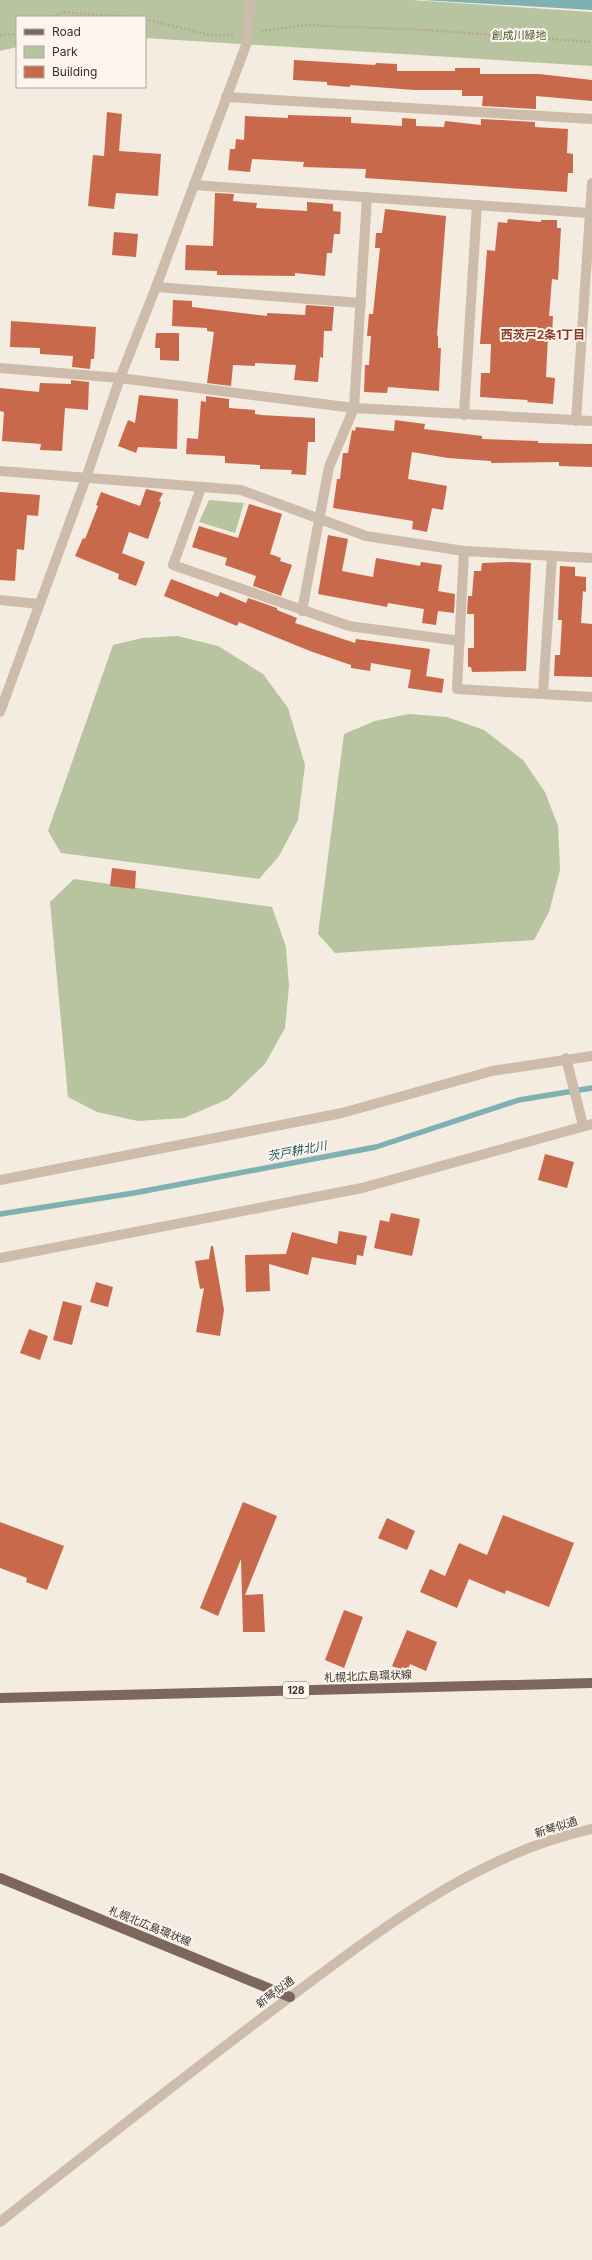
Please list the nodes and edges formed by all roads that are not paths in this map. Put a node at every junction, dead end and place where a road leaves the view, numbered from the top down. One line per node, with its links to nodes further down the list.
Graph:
1 (251, 0): 2 (street)
2 (226, 97): 3 (street); 5 (street)
3 (592, 119)
4 (592, 183): 8 (street)
5 (194, 185): 6 (street); 9 (street)
6 (368, 197): 7 (street); 10 (street)
7 (477, 205): 8 (street); 14 (street)
8 (589, 213): 15 (street)
9 (156, 287): 10 (street); 12 (street)
10 (361, 303): 13 (street)
11 (0, 368): 12 (street)
12 (120, 378): 13 (street); 18 (street)
13 (354, 408): 14 (street); 20 (street)
14 (464, 415): 15 (street)
15 (576, 421): 16 (street)
16 (592, 421)
17 (0, 470): 18 (street)
18 (86, 478): 19 (street); 25 (street)
19 (201, 488): 20 (street); 26 (street)
20 (320, 519): 21 (street); 26 (street)
21 (464, 551): 22 (street); 27 (street)
22 (552, 556): 23 (street); 28 (street)
23 (592, 558)
24 (0, 600): 25 (street)
25 (39, 604): 30 (street)
26 (302, 611): 27 (street)
27 (460, 641): 28 (street)
28 (543, 694): 29 (street)
29 (592, 697)
30 (0, 712)
31 (592, 1056): 32 (street)
32 (566, 1058): 33 (street); 34 (street)
33 (587, 1124): 35 (street)
34 (0, 1180)
35 (0, 1258)
36 (592, 1682): 37 (main road, 札幌北広島環状線 / 128)
37 (0, 1698)
38 (592, 1828): 40 (street, 新琴似通)
39 (0, 1878): 40 (main road, 札幌北広島環状線)
40 (290, 1997): 41 (street, 新琴似通)
41 (0, 2222)

